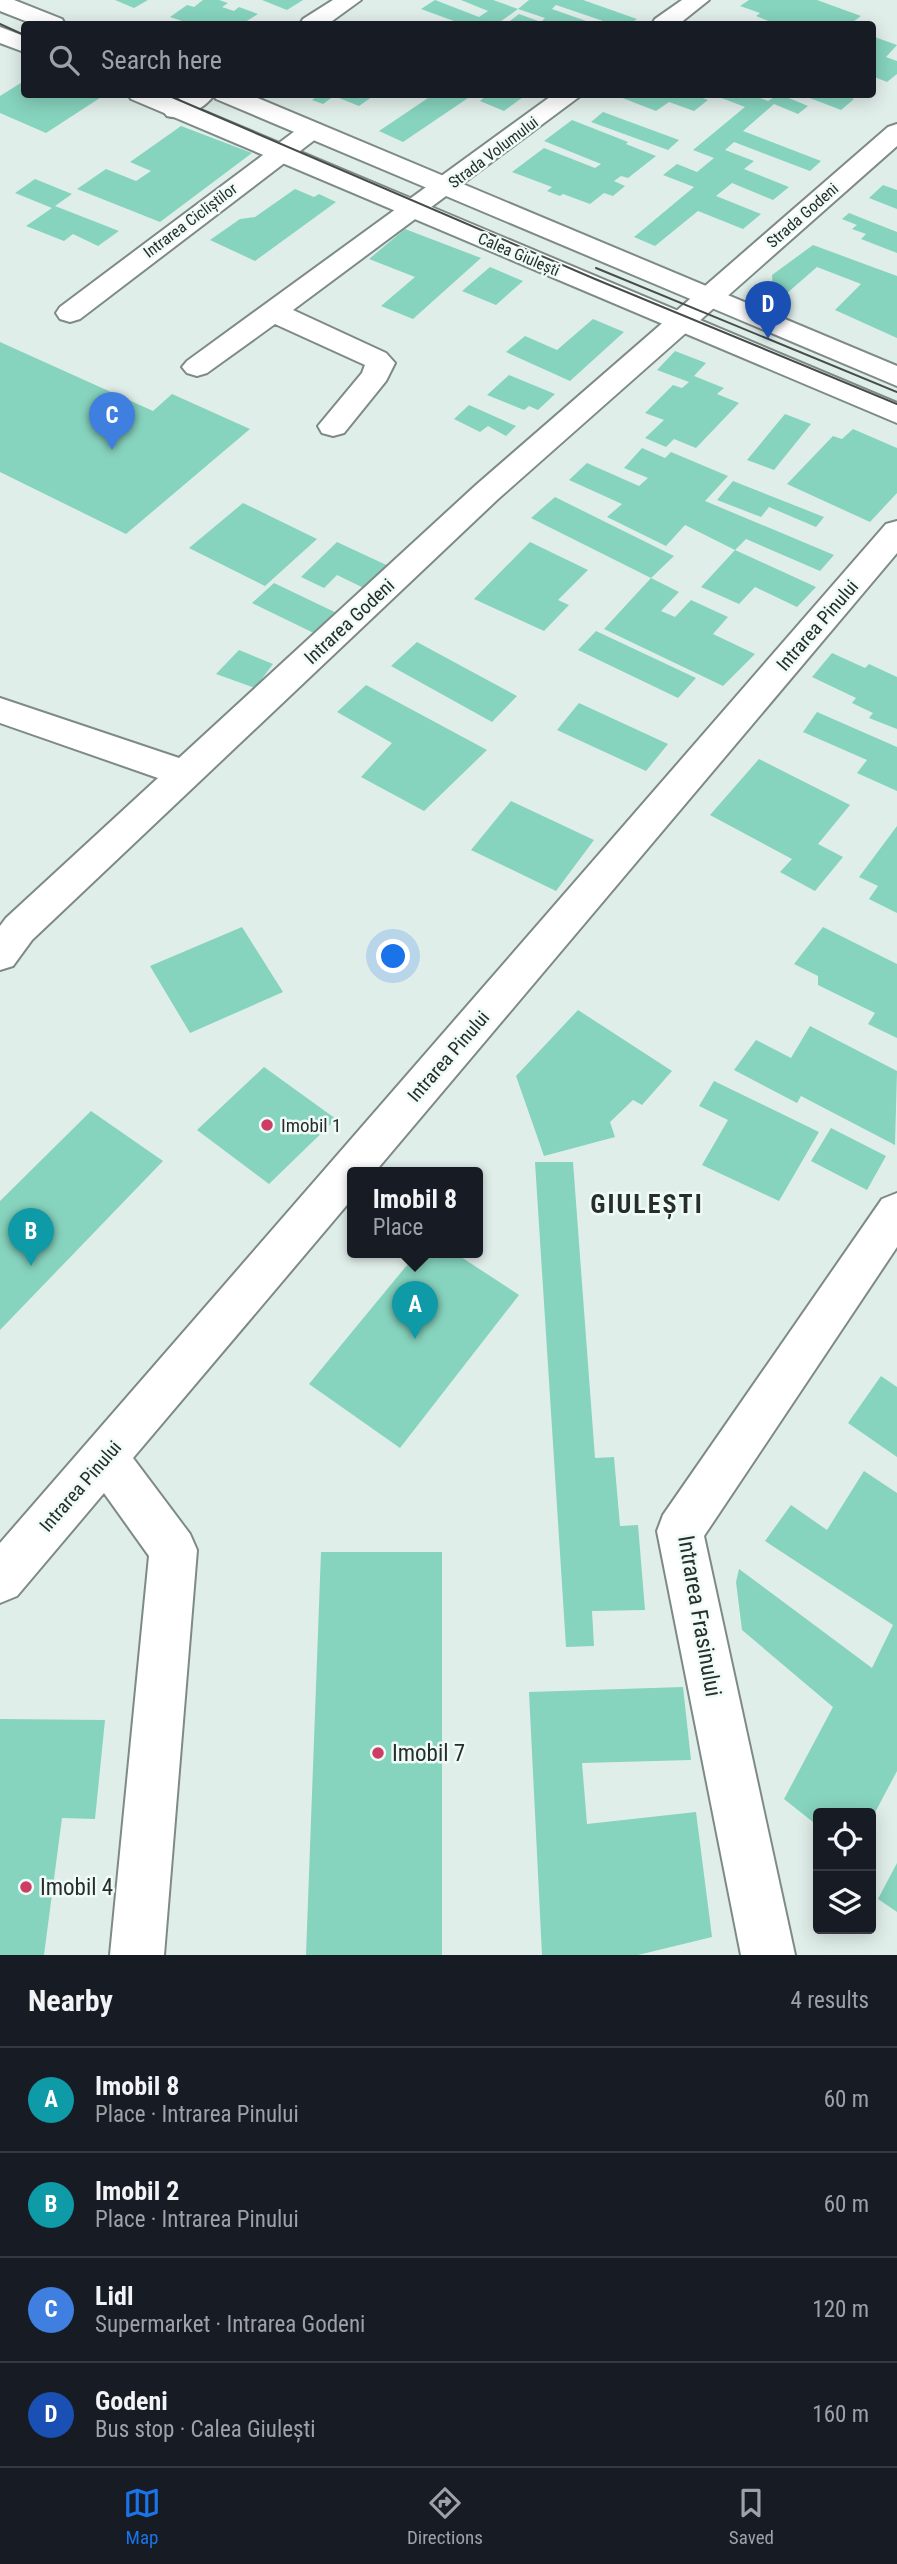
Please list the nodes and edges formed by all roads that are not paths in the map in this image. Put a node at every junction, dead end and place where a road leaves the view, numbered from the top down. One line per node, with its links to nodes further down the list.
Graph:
1 (349, 0): 5 (street)
2 (697, 0): 6 (street)
3 (1, 2): 4 (street)
4 (46, 21)
5 (317, 21)
6 (668, 21)
7 (0, 34): 8 (street)
8 (21, 44)
9 (148, 98): 13 (street, Calea Giulești)
10 (196, 98): 13 (street)
11 (235, 98): 14 (street, Calea Giulești)
12 (565, 98): 17 (street, Strada Volumului)
13 (176, 111): 16 (street, Calea Giulești)
14 (312, 130): 16 (street, Intrarea Cicliștilor); 17 (street, Calea Giulești)
15 (897, 132): 19 (street, Strada Godeni)
16 (280, 153): 18 (street, Calea Giulești); 21 (street, Intrarea Cicliștilor)
17 (447, 187): 18 (street, Strada Volumului); 19 (street, Calea Giulești)
18 (415, 210): 20 (street, Strada Volumului); 22 (street, Calea Giulești)
19 (707, 298): 22 (street, Intrarea Godeni); 24 (street, Calea Giulești)
20 (273, 312): 23 (street, Strada Volumului); 26 (street)
21 (70, 313)
22 (679, 322): 25 (street, Calea Giulești); 29 (street, Intrarea Godeni)
23 (197, 367)
24 (897, 377)
25 (897, 414)
26 (333, 426)
27 (897, 532): 31 (street, Intrarea Pinului)
28 (0, 710): 29 (street)
29 (185, 774): 30 (street, Intrarea Godeni)
30 (0, 956)
31 (353, 1167)
32 (347, 1174): 34 (street, Intrarea Pinului)
33 (897, 1212): 37 (street, Intrarea Frasinului)
34 (105, 1457): 35 (street, Intrarea Pinului); 36 (street)
35 (0, 1579)
36 (137, 1955)
37 (768, 1955)

